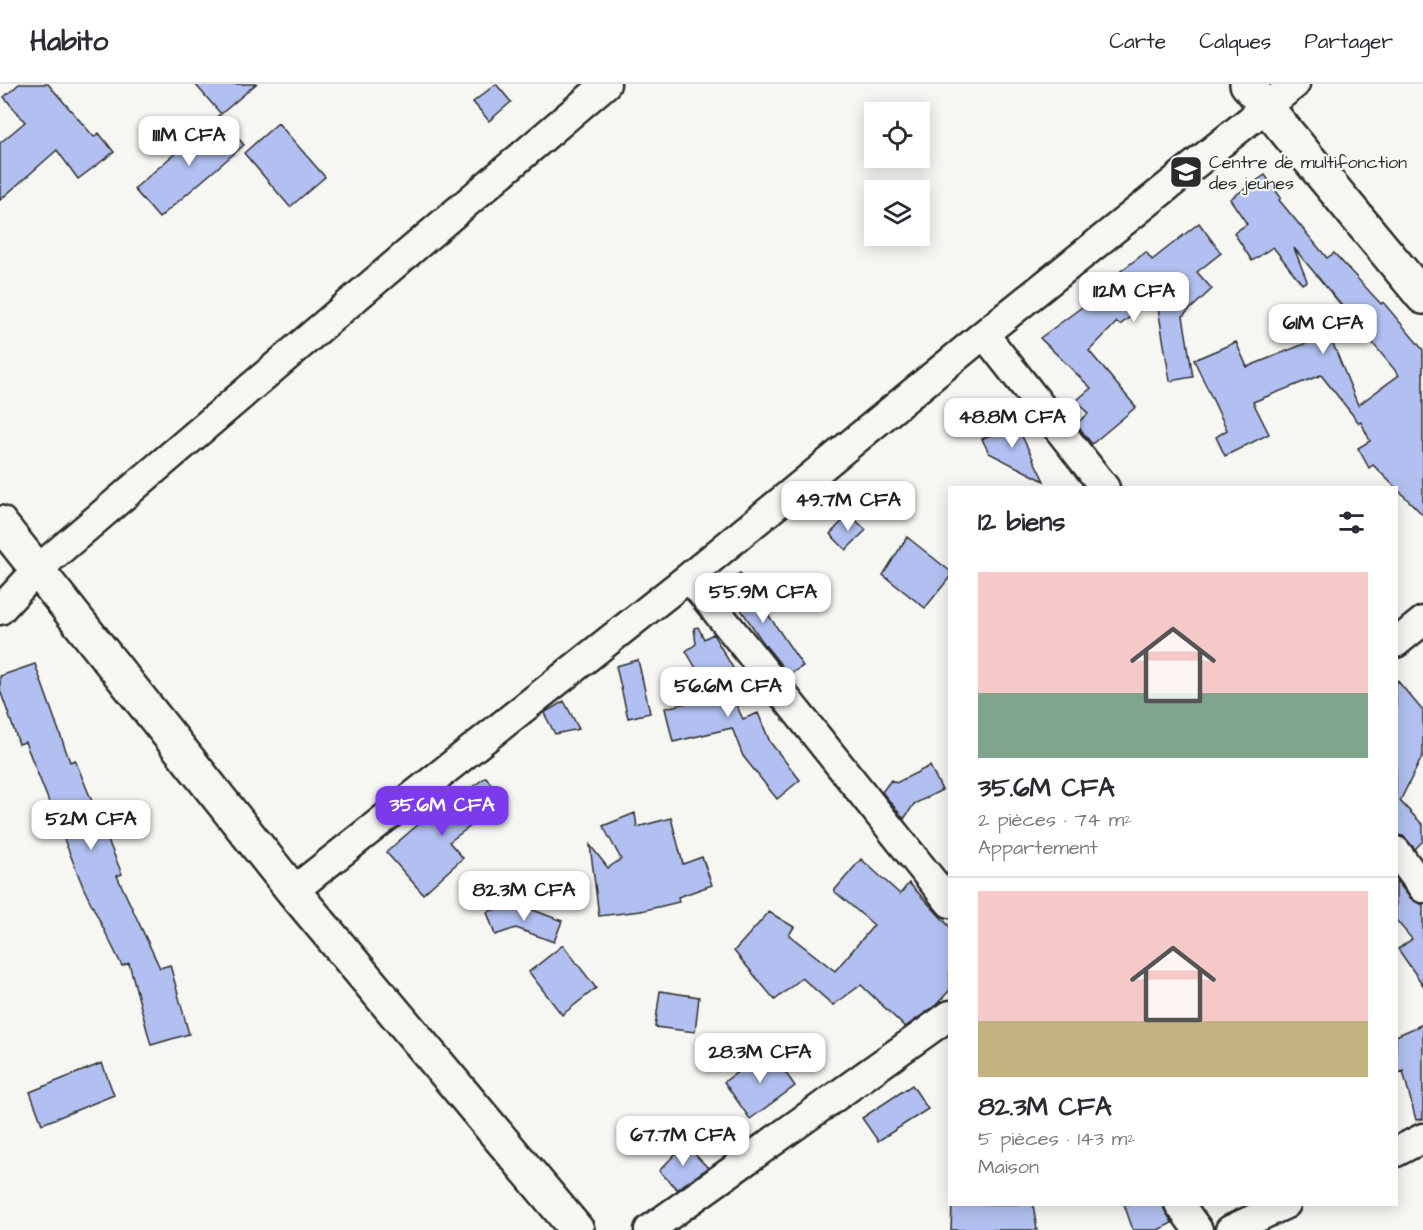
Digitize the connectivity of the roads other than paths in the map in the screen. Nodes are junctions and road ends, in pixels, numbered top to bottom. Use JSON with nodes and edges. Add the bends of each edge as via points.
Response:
{"nodes":[{"id":1,"x":606,"y":84,"type":"edge"},
{"id":2,"x":1295,"y":84,"type":"edge"},
{"id":3,"x":1256,"y":95,"type":"edge"},
{"id":4,"x":1416,"y":287,"type":"edge"},
{"id":5,"x":984,"y":334,"type":"junction"},
{"id":6,"x":1103,"y":486,"type":"edge"},
{"id":7,"x":0,"y":523,"type":"edge"},
{"id":8,"x":37,"y":570,"type":"junction"},
{"id":9,"x":689,"y":578,"type":"junction"},
{"id":10,"x":0,"y":610,"type":"edge"},
{"id":11,"x":1423,"y":621,"type":"edge"},
{"id":12,"x":1398,"y":641,"type":"edge"},
{"id":13,"x":293,"y":891,"type":"junction"},
{"id":14,"x":948,"y":901,"type":"edge"},
{"id":15,"x":948,"y":1017,"type":"edge"},
{"id":16,"x":1423,"y":1138,"type":"edge"},
{"id":17,"x":1398,"y":1151,"type":"edge"},
{"id":18,"x":1180,"y":1206,"type":"edge"},
{"id":19,"x":1282,"y":1206,"type":"edge"},
{"id":20,"x":577,"y":1230,"type":"edge"},
{"id":21,"x":649,"y":1230,"type":"edge"},
{"id":22,"x":1198,"y":1230,"type":"edge"},
{"id":23,"x":1230,"y":1230,"type":"edge"}],
"edges":[{"from":1,"to":8,"type":"street"},
{"from":2,"to":3,"type":"street"},
{"from":3,"to":4,"type":"main road"},
{"from":3,"to":5,"type":"street"},
{"from":5,"to":6,"type":"street"},
{"from":5,"to":9,"type":"street"},
{"from":7,"to":8,"type":"main road"},
{"from":8,"to":10,"type":"street"},
{"from":8,"to":13,"type":"main road"},
{"from":9,"to":13,"type":"street"},
{"from":9,"to":14,"type":"street"},
{"from":11,"to":12,"type":"street"},
{"from":13,"to":20,"type":"main road"},
{"from":15,"to":21,"type":"street"},
{"from":16,"to":17,"type":"street"},
{"from":18,"to":22,"type":"street"},
{"from":19,"to":23,"type":"street"}]}
